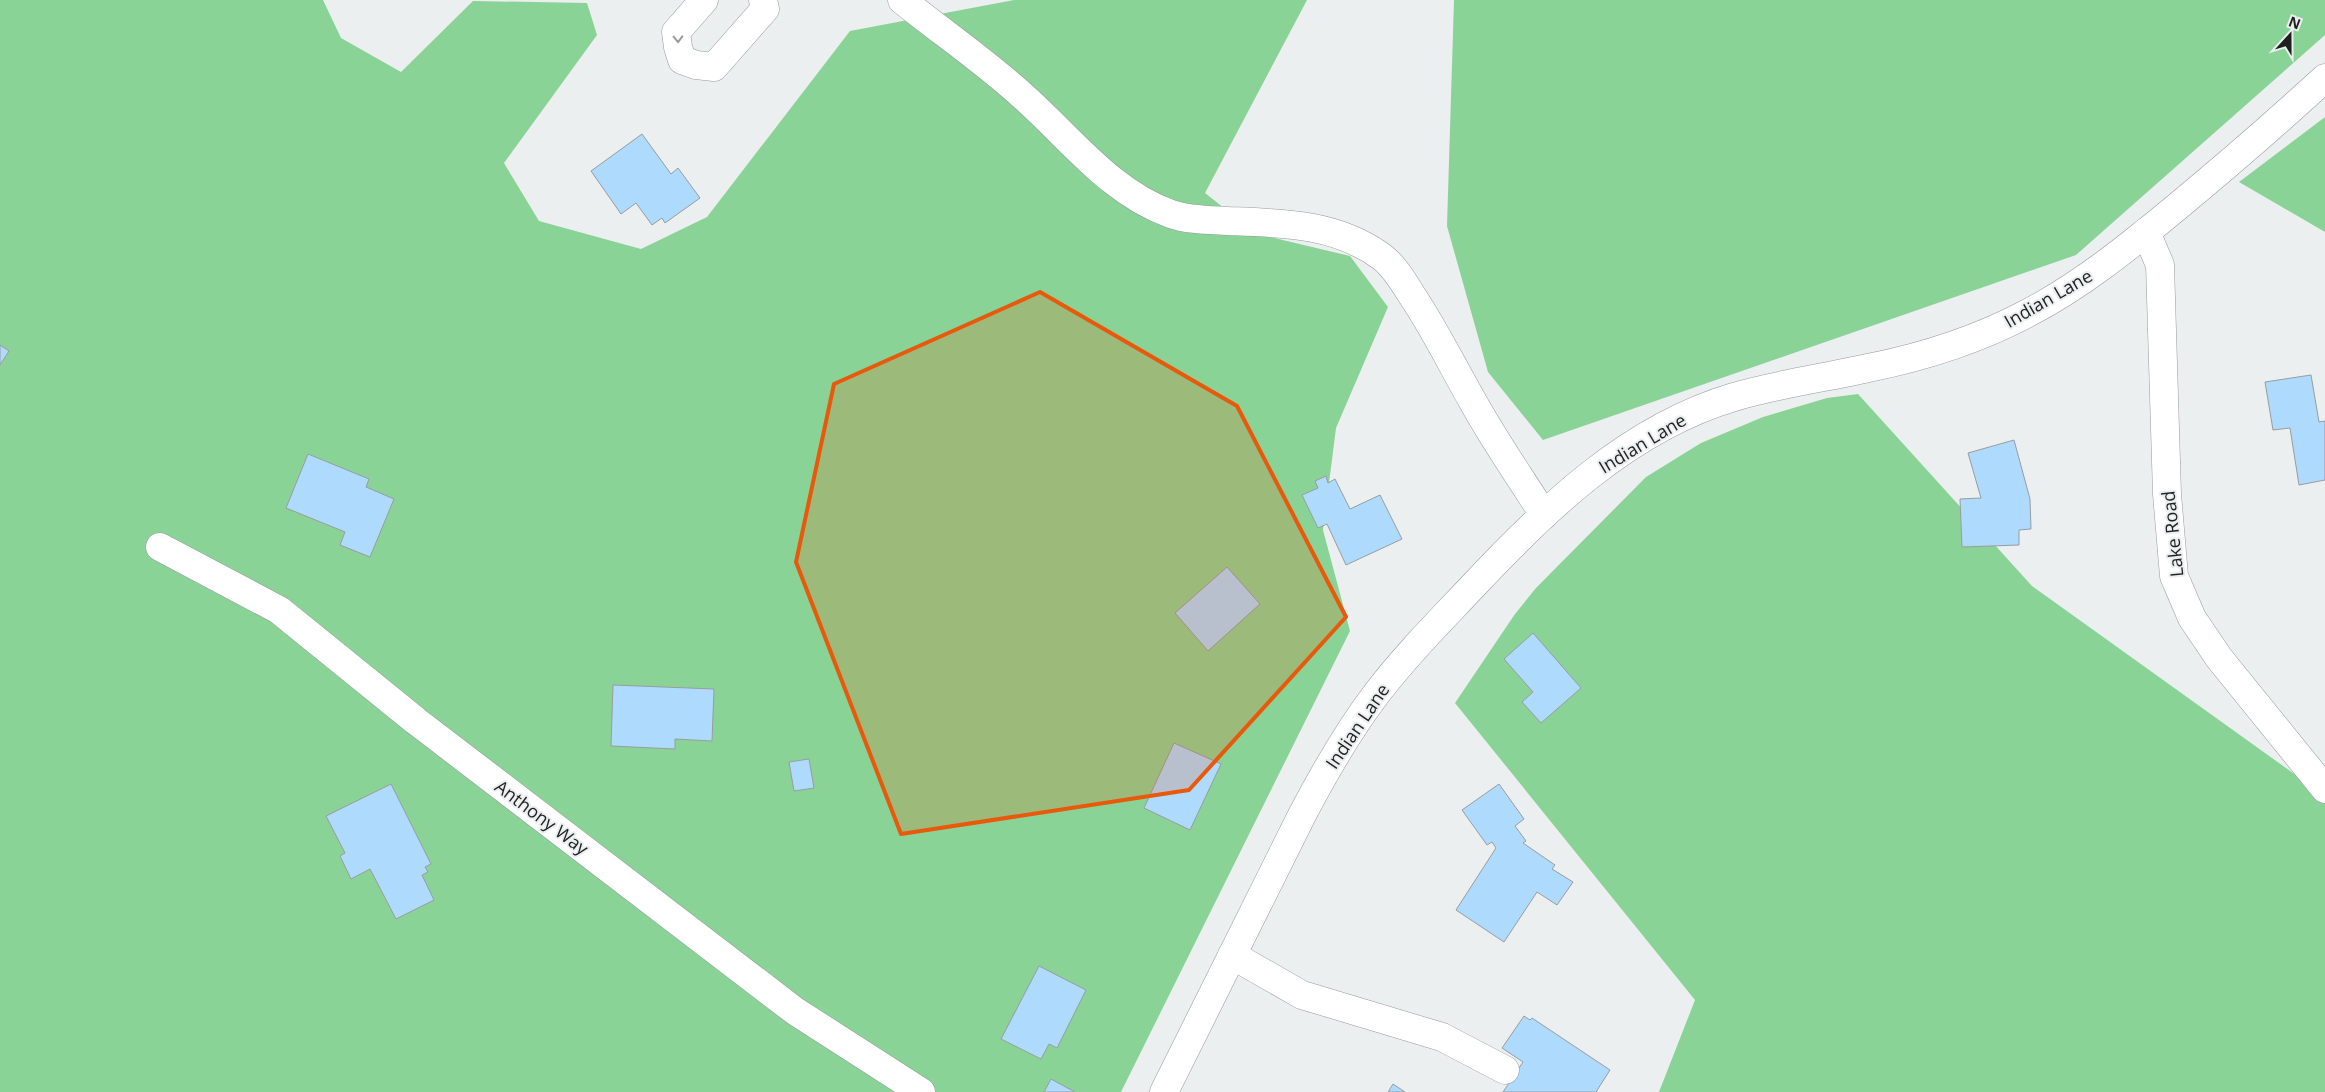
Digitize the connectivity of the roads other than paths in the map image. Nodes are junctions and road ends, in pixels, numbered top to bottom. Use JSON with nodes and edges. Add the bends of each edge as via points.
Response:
{"nodes":[{"id":1,"x":704,"y":0,"type":"edge"},
{"id":2,"x":763,"y":0,"type":"edge"},
{"id":3,"x":902,"y":0,"type":"edge"},
{"id":4,"x":2325,"y":78,"type":"edge"},
{"id":5,"x":2146,"y":232,"type":"junction"},
{"id":6,"x":1544,"y":515,"type":"junction"},
{"id":7,"x":160,"y":547,"type":"dead end"},
{"id":8,"x":2325,"y":790,"type":"edge"},
{"id":9,"x":1232,"y":955,"type":"junction"},
{"id":10,"x":1505,"y":1070,"type":"dead end"},
{"id":11,"x":921,"y":1092,"type":"edge"},
{"id":12,"x":1164,"y":1092,"type":"edge"}],
"edges":[{"from":1,"to":2,"type":"street","one_way":true,"via":[[676,32],[678,47],[682,60],[714,67],[765,9]]},
{"from":3,"to":6,"type":"street","via":[[1026,98],[1101,172],[1148,204],[1199,220],[1300,224],[1331,231],[1383,257],[1425,315],[1473,403]]},
{"from":4,"to":5,"type":"street","name":"Indian Lane"},
{"from":5,"to":6,"type":"street","name":"Indian Lane","via":[[2102,266],[2029,312],[1954,344],[1870,368],[1772,387],[1696,411],[1626,449]]},
{"from":5,"to":8,"type":"street","name":"Lake Road","via":[[2160,265],[2168,528],[2174,576],[2192,618],[2218,658]]},
{"from":6,"to":9,"type":"street","name":"Indian Lane","via":[[1429,632],[1359,718],[1321,778]]},
{"from":7,"to":11,"type":"street","name":"Anthony Way","via":[[279,610],[416,721],[795,1011]]},
{"from":9,"to":10,"type":"street","via":[[1302,996],[1442,1037]]},
{"from":9,"to":12,"type":"street","name":"Indian Lane"}]}
